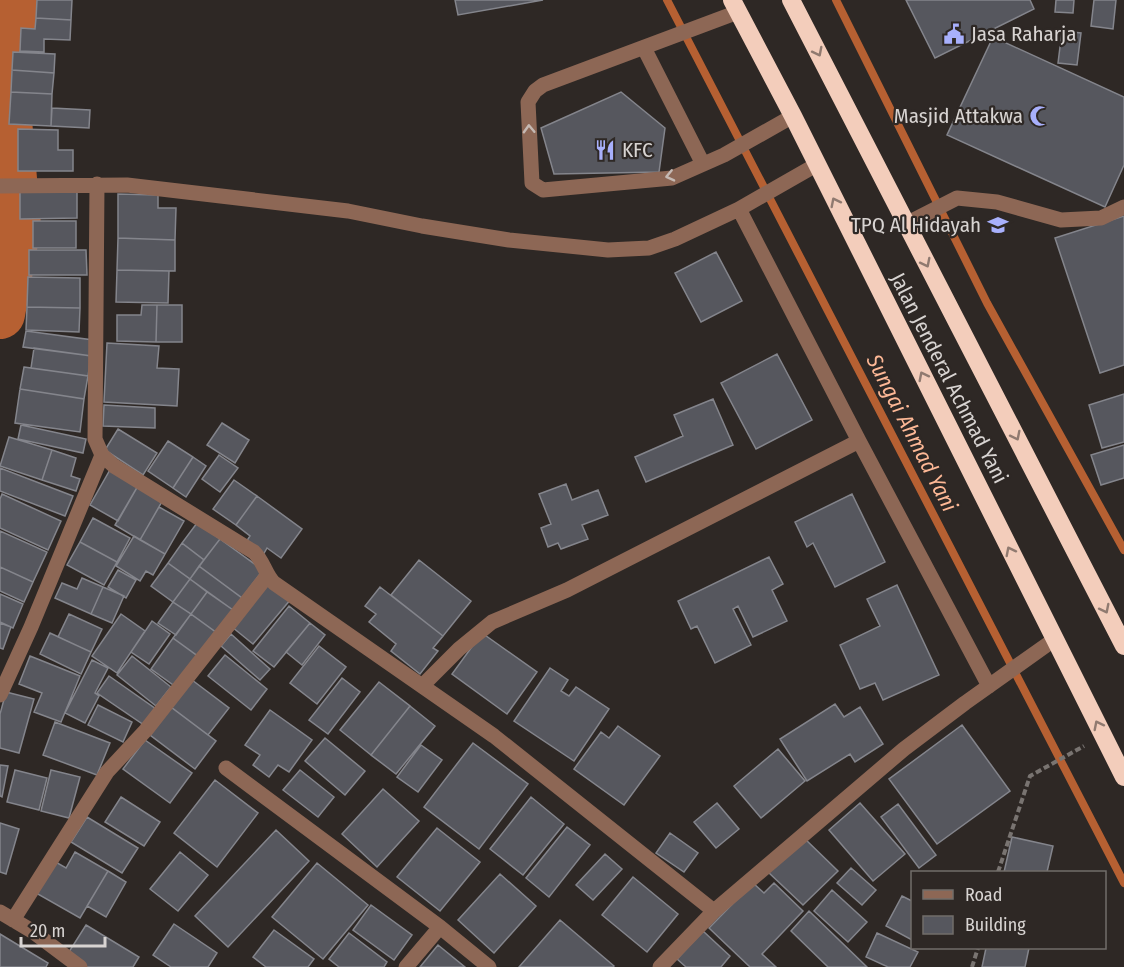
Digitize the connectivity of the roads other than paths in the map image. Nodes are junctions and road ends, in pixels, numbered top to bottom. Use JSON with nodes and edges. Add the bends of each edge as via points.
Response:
{"nodes":[{"id":1,"x":791,"y":0,"type":"edge"},
{"id":2,"x":735,"y":6,"type":"edge"},
{"id":3,"x":644,"y":48,"type":"junction"},
{"id":4,"x":793,"y":116,"type":"junction"},
{"id":5,"x":703,"y":164,"type":"junction"},
{"id":6,"x":816,"y":165,"type":"junction"},
{"id":7,"x":97,"y":184,"type":"junction"},
{"id":8,"x":0,"y":186,"type":"edge"},
{"id":9,"x":745,"y":206,"type":"junction"},
{"id":10,"x":1124,"y":207,"type":"edge"},
{"id":11,"x":906,"y":224,"type":"junction"},
{"id":12,"x":860,"y":441,"type":"junction"},
{"id":13,"x":102,"y":455,"type":"junction"},
{"id":14,"x":267,"y":576,"type":"junction"},
{"id":15,"x":1055,"y":639,"type":"junction"},
{"id":16,"x":1124,"y":646,"type":"edge"},
{"id":17,"x":422,"y":686,"type":"junction"},
{"id":18,"x":989,"y":686,"type":"junction"},
{"id":19,"x":0,"y":695,"type":"edge"},
{"id":20,"x":226,"y":768,"type":"dead end"},
{"id":21,"x":1124,"y":777,"type":"edge"},
{"id":22,"x":714,"y":911,"type":"junction"},
{"id":23,"x":7,"y":916,"type":"edge"},
{"id":24,"x":440,"y":927,"type":"junction"},
{"id":25,"x":80,"y":967,"type":"edge"},
{"id":26,"x":406,"y":967,"type":"edge"},
{"id":27,"x":489,"y":967,"type":"edge"},
{"id":28,"x":660,"y":967,"type":"edge"}],
"edges":[{"from":1,"to":11,"type":"highway","name":"Jalan Jenderal Achmad Yani","one_way":true},
{"from":2,"to":3,"type":"street"},
{"from":2,"to":4,"type":"highway","name":"Jalan Jenderal Achmad Yani"},
{"from":3,"to":5,"type":"street"},
{"from":5,"to":3,"type":"street","one_way":true,"via":[[672,178],[543,190],[532,183],[528,102],[532,94],[543,85]]},
{"from":4,"to":5,"type":"street"},
{"from":4,"to":6,"type":"highway","name":"Jalan Jenderal Achmad Yani"},
{"from":6,"to":9,"type":"street"},
{"from":15,"to":6,"type":"highway","name":"Jalan Jenderal Achmad Yani","one_way":true},
{"from":7,"to":8,"type":"street"},
{"from":7,"to":9,"type":"street","via":[[348,211],[509,240],[608,250],[649,248]]},
{"from":7,"to":13,"type":"street","via":[[95,440]]},
{"from":9,"to":12,"type":"street"},
{"from":10,"to":11,"type":"street","via":[[1101,218],[1061,220],[997,202],[957,198]]},
{"from":11,"to":16,"type":"highway","name":"Jalan Jenderal Achmad Yani","one_way":true},
{"from":12,"to":17,"type":"street","via":[[567,590],[492,622]]},
{"from":12,"to":18,"type":"street"},
{"from":13,"to":14,"type":"street","via":[[255,552]]},
{"from":13,"to":19,"type":"street"},
{"from":14,"to":17,"type":"street"},
{"from":14,"to":23,"type":"street","via":[[146,730],[107,772]]},
{"from":15,"to":18,"type":"street"},
{"from":21,"to":15,"type":"highway","name":"Jalan Jenderal Achmad Yani","one_way":true},
{"from":17,"to":22,"type":"street","via":[[494,736]]},
{"from":18,"to":22,"type":"street","via":[[904,748]]},
{"from":20,"to":24,"type":"street"},
{"from":22,"to":28,"type":"street"},
{"from":23,"to":25,"type":"street"},
{"from":24,"to":26,"type":"street"},
{"from":24,"to":27,"type":"street"}]}
